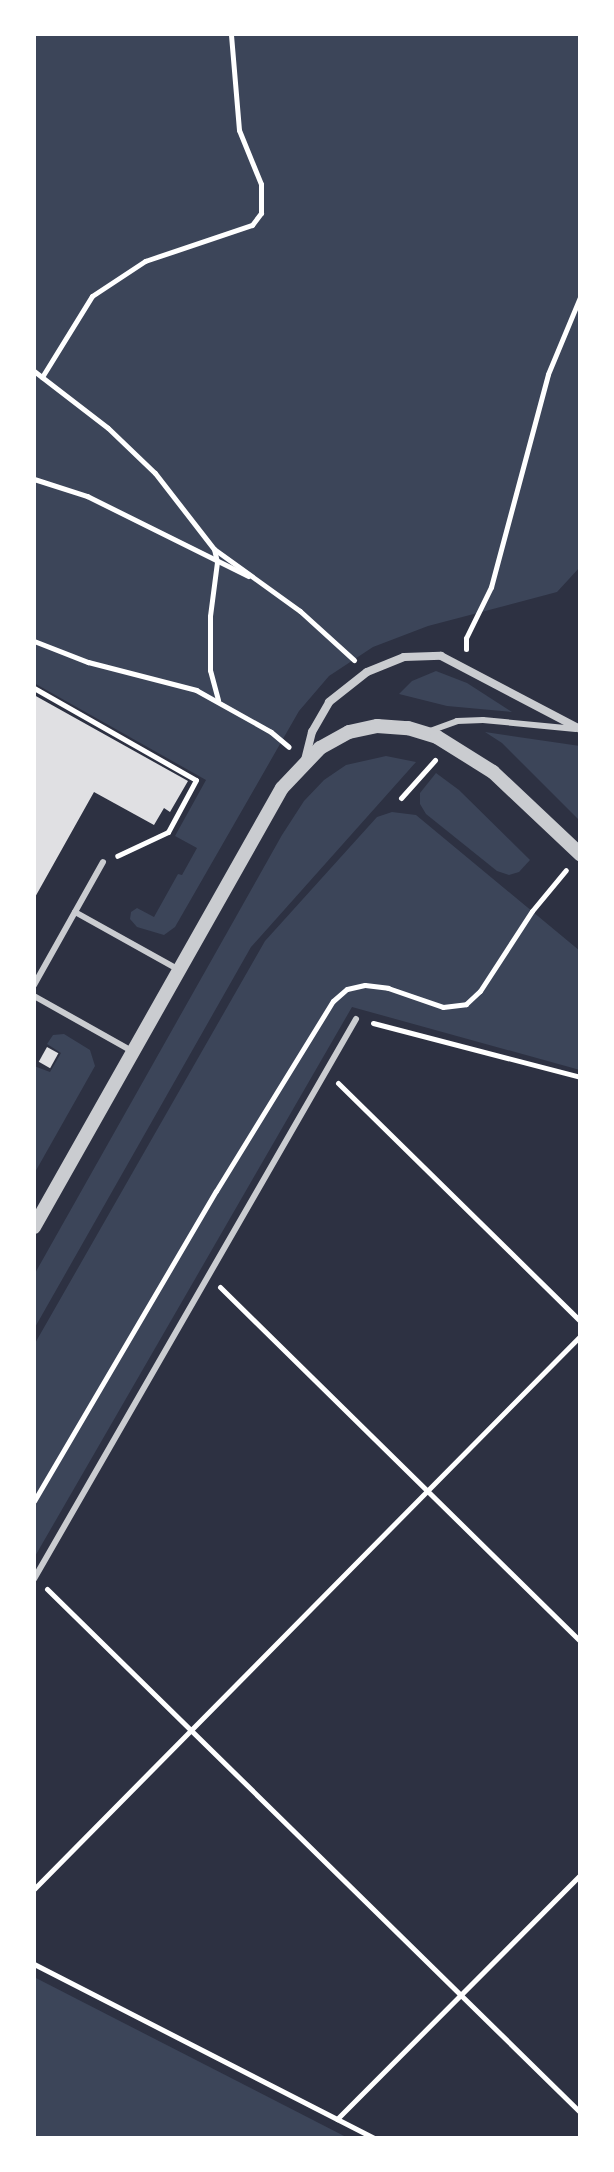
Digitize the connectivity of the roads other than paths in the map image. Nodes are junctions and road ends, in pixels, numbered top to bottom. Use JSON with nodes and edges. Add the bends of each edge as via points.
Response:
{"nodes":[{"id":1,"x":580,"y":729,"type":"edge"},
{"id":2,"x":424,"y":733,"type":"junction"},
{"id":3,"x":305,"y":761,"type":"junction"},
{"id":4,"x":580,"y":854,"type":"edge"},
{"id":5,"x":103,"y":862,"type":"road end"},
{"id":6,"x":75,"y":912,"type":"junction"},
{"id":7,"x":179,"y":970,"type":"junction"},
{"id":8,"x":34,"y":985,"type":"edge"},
{"id":9,"x":34,"y":996,"type":"edge"},
{"id":10,"x":356,"y":1019,"type":"road end"},
{"id":11,"x":133,"y":1052,"type":"junction"},
{"id":12,"x":34,"y":1227,"type":"edge"},
{"id":13,"x":35,"y":1578,"type":"edge"}],
"edges":[{"from":1,"to":2,"type":"lane","via":[[483,720],[457,721]]},
{"from":1,"to":3,"type":"street","via":[[441,656],[404,657],[367,672],[329,702],[312,732]]},
{"from":2,"to":3,"type":"street","via":[[367,727],[335,737]]},
{"from":2,"to":4,"type":"street","via":[[493,772]]},
{"from":3,"to":7,"type":"street","via":[[282,788]]},
{"from":5,"to":6,"type":"lane"},
{"from":6,"to":7,"type":"lane"},
{"from":6,"to":8,"type":"lane"},
{"from":7,"to":11,"type":"street"},
{"from":9,"to":11,"type":"lane"},
{"from":10,"to":13,"type":"lane"},
{"from":11,"to":12,"type":"street"}]}
